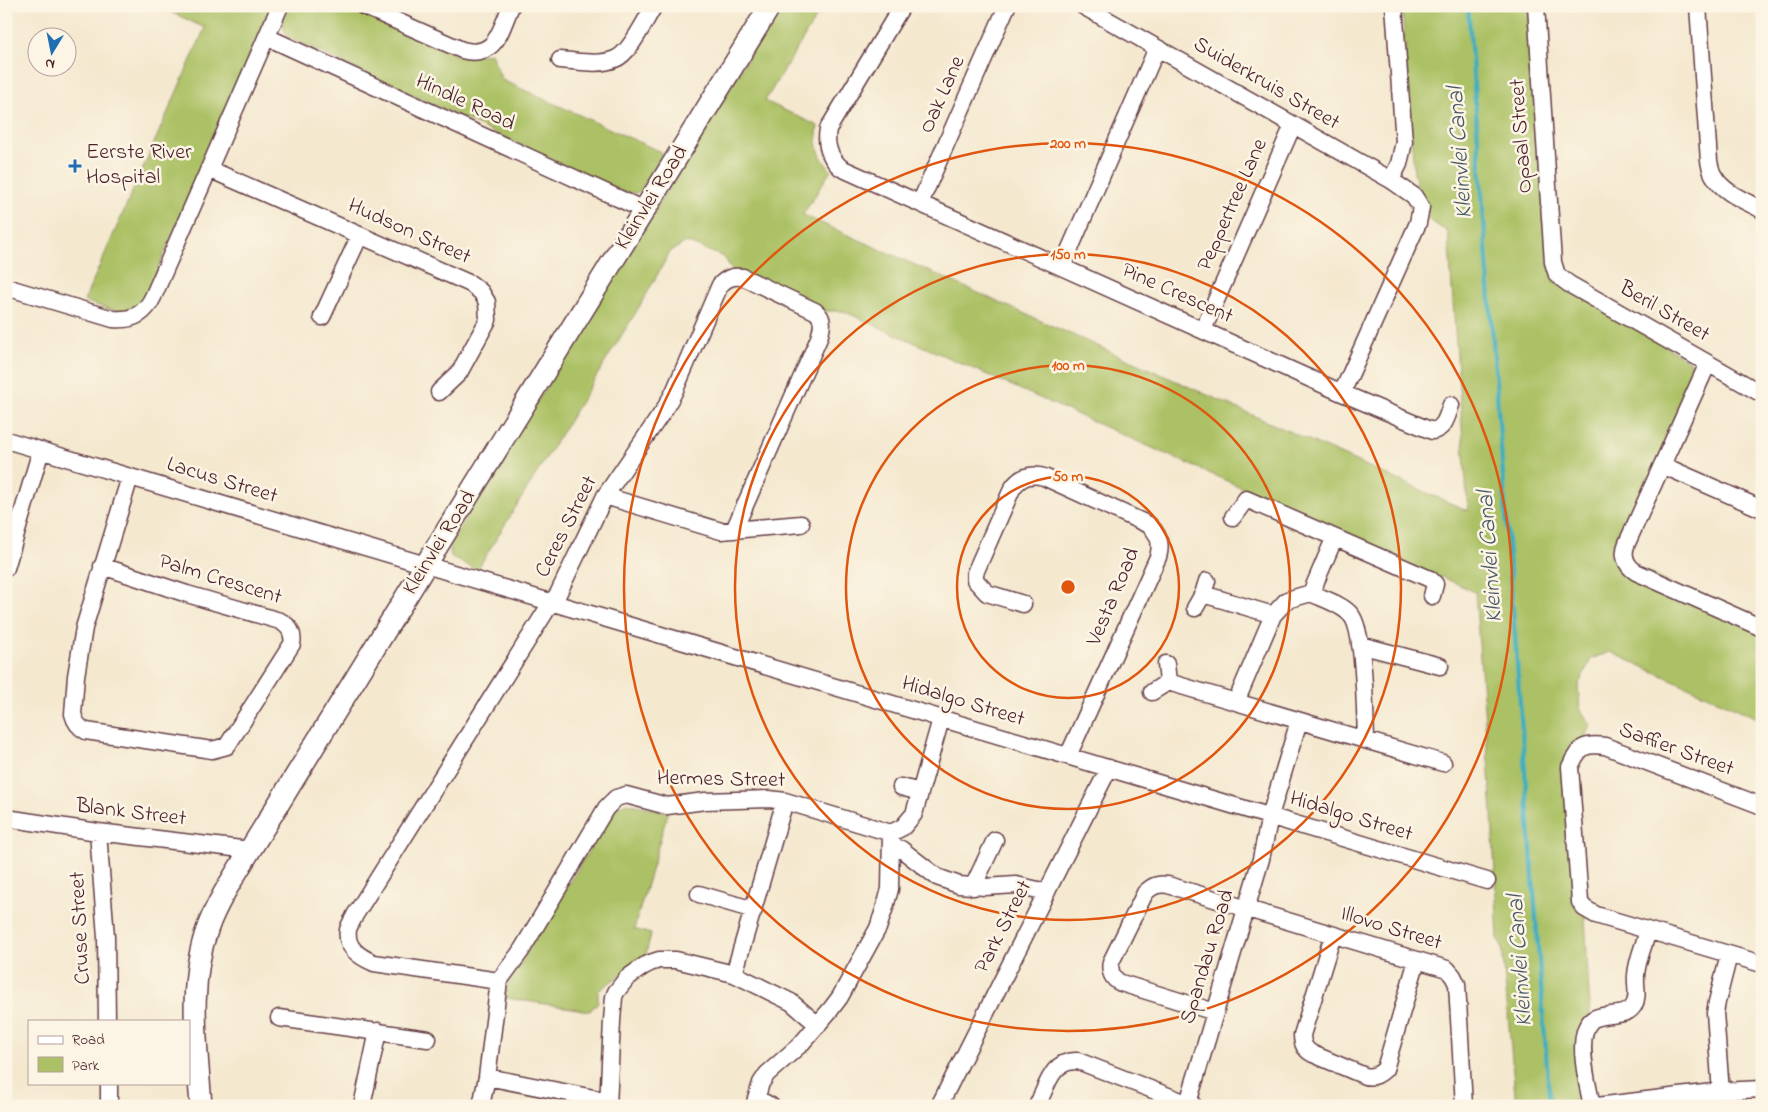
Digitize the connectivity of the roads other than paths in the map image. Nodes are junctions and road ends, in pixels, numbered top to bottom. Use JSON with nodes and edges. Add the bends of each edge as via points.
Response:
{"nodes":[{"id":1,"x":280,"y":6,"type":"edge"},
{"id":2,"x":363,"y":6,"type":"edge"},
{"id":3,"x":511,"y":6,"type":"edge"},
{"id":4,"x":654,"y":6,"type":"edge"},
{"id":5,"x":770,"y":6,"type":"edge"},
{"id":6,"x":902,"y":6,"type":"edge"},
{"id":7,"x":1007,"y":6,"type":"edge"},
{"id":8,"x":1083,"y":6,"type":"edge"},
{"id":9,"x":1394,"y":6,"type":"edge"},
{"id":10,"x":1536,"y":6,"type":"edge"},
{"id":11,"x":1698,"y":6,"type":"edge"},
{"id":12,"x":267,"y":37,"type":"junction"},
{"id":13,"x":1157,"y":48,"type":"junction"},
{"id":14,"x":560,"y":60,"type":"dead end"},
{"id":15,"x":1292,"y":125,"type":"junction"},
{"id":16,"x":209,"y":169,"type":"junction"},
{"id":17,"x":1391,"y":180,"type":"junction"},
{"id":18,"x":920,"y":203,"type":"junction"},
{"id":19,"x":644,"y":210,"type":"junction"},
{"id":20,"x":1762,"y":210,"type":"edge"},
{"id":21,"x":360,"y":235,"type":"junction"},
{"id":22,"x":1553,"y":262,"type":"joint"},
{"id":23,"x":1062,"y":267,"type":"junction"},
{"id":24,"x":6,"y":287,"type":"edge"},
{"id":25,"x":322,"y":317,"type":"dead end"},
{"id":26,"x":1203,"y":330,"type":"junction"},
{"id":27,"x":1708,"y":363,"type":"junction"},
{"id":28,"x":439,"y":392,"type":"dead end"},
{"id":29,"x":1342,"y":393,"type":"junction"},
{"id":30,"x":1762,"y":394,"type":"edge"},
{"id":31,"x":1451,"y":405,"type":"dead end"},
{"id":32,"x":6,"y":440,"type":"edge"},
{"id":33,"x":41,"y":450,"type":"junction"},
{"id":34,"x":1662,"y":465,"type":"junction"},
{"id":35,"x":130,"y":477,"type":"junction"},
{"id":36,"x":605,"y":496,"type":"junction"},
{"id":37,"x":1762,"y":509,"type":"edge"},
{"id":38,"x":1233,"y":517,"type":"dead end"},
{"id":39,"x":801,"y":524,"type":"dead end"},
{"id":40,"x":734,"y":530,"type":"junction"},
{"id":41,"x":1334,"y":539,"type":"junction"},
{"id":42,"x":426,"y":565,"type":"junction"},
{"id":43,"x":102,"y":566,"type":"junction"},
{"id":44,"x":6,"y":568,"type":"edge"},
{"id":45,"x":1311,"y":593,"type":"junction"},
{"id":46,"x":1202,"y":594,"type":"dead end"},
{"id":47,"x":1432,"y":596,"type":"dead end"},
{"id":48,"x":551,"y":602,"type":"junction"},
{"id":49,"x":1023,"y":604,"type":"dead end"},
{"id":50,"x":1273,"y":615,"type":"junction"},
{"id":51,"x":1762,"y":628,"type":"edge"},
{"id":52,"x":1360,"y":646,"type":"junction"},
{"id":53,"x":1166,"y":664,"type":"dead end"},
{"id":54,"x":1440,"y":666,"type":"dead end"},
{"id":55,"x":1168,"y":682,"type":"junction"},
{"id":56,"x":1152,"y":692,"type":"dead end"},
{"id":57,"x":1236,"y":702,"type":"junction"},
{"id":58,"x":941,"y":719,"type":"junction"},
{"id":59,"x":1299,"y":721,"type":"junction"},
{"id":60,"x":1366,"y":740,"type":"junction"},
{"id":61,"x":1068,"y":756,"type":"junction"},
{"id":62,"x":1443,"y":763,"type":"dead end"},
{"id":63,"x":1109,"y":768,"type":"junction"},
{"id":64,"x":901,"y":787,"type":"dead end"},
{"id":65,"x":920,"y":792,"type":"junction"},
{"id":66,"x":785,"y":801,"type":"junction"},
{"id":67,"x":1762,"y":806,"type":"edge"},
{"id":68,"x":1270,"y":816,"type":"junction"},
{"id":69,"x":6,"y":818,"type":"edge"},
{"id":70,"x":98,"y":832,"type":"junction"},
{"id":71,"x":891,"y":840,"type":"junction"},
{"id":72,"x":995,"y":840,"type":"dead end"},
{"id":73,"x":250,"y":850,"type":"junction"},
{"id":74,"x":1488,"y":881,"type":"dead end"},
{"id":75,"x":973,"y":887,"type":"junction"},
{"id":76,"x":1048,"y":892,"type":"junction"},
{"id":77,"x":699,"y":894,"type":"dead end"},
{"id":78,"x":1246,"y":909,"type":"junction"},
{"id":79,"x":754,"y":910,"type":"junction"},
{"id":80,"x":1648,"y":930,"type":"junction"},
{"id":81,"x":1333,"y":935,"type":"junction"},
{"id":82,"x":1729,"y":955,"type":"junction"},
{"id":83,"x":1417,"y":960,"type":"junction"},
{"id":84,"x":1762,"y":964,"type":"edge"},
{"id":85,"x":734,"y":974,"type":"junction"},
{"id":86,"x":499,"y":981,"type":"junction"},
{"id":87,"x":1215,"y":1012,"type":"junction"},
{"id":88,"x":279,"y":1018,"type":"dead end"},
{"id":89,"x":107,"y":1020,"type":"edge"},
{"id":90,"x":818,"y":1024,"type":"junction"},
{"id":91,"x":378,"y":1032,"type":"junction"},
{"id":92,"x":428,"y":1038,"type":"dead end"},
{"id":93,"x":486,"y":1077,"type":"junction"},
{"id":94,"x":109,"y":1084,"type":"edge"},
{"id":95,"x":1762,"y":1089,"type":"edge"},
{"id":96,"x":1722,"y":1098,"type":"edge"},
{"id":97,"x":755,"y":1102,"type":"edge"},
{"id":98,"x":609,"y":1104,"type":"edge"},
{"id":99,"x":1191,"y":1105,"type":"edge"},
{"id":100,"x":109,"y":1106,"type":"edge"},
{"id":101,"x":201,"y":1106,"type":"edge"},
{"id":102,"x":362,"y":1106,"type":"edge"},
{"id":103,"x":481,"y":1106,"type":"edge"},
{"id":104,"x":771,"y":1106,"type":"edge"},
{"id":105,"x":939,"y":1106,"type":"edge"},
{"id":106,"x":1037,"y":1106,"type":"edge"},
{"id":107,"x":1464,"y":1106,"type":"edge"},
{"id":108,"x":1592,"y":1106,"type":"edge"},
{"id":109,"x":1597,"y":1106,"type":"edge"}],
"edges":[{"from":1,"to":12,"type":"street"},
{"from":2,"to":3,"type":"street","via":[[471,53],[495,43]]},
{"from":4,"to":14,"type":"street","via":[[624,54],[616,59],[601,62]]},
{"from":5,"to":19,"type":"street","name":"Kleinvlei Road"},
{"from":6,"to":18,"type":"street","name":"Pine Crescent","via":[[831,122],[826,136],[832,158],[841,168]]},
{"from":7,"to":18,"type":"street","name":"Oak Lane"},
{"from":8,"to":13,"type":"street","name":"Suiderkruis Street"},
{"from":9,"to":17,"type":"street","via":[[1404,142]]},
{"from":10,"to":22,"type":"street","name":"Opaal Street"},
{"from":11,"to":20,"type":"street","via":[[1709,161],[1713,175],[1735,196]]},
{"from":12,"to":16,"type":"street"},
{"from":12,"to":19,"type":"street","name":"Hindle Road"},
{"from":13,"to":15,"type":"street","name":"Suiderkruis Street"},
{"from":13,"to":23,"type":"street"},
{"from":15,"to":17,"type":"street","name":"Suiderkruis Street"},
{"from":15,"to":26,"type":"street","name":"Peppertree Lane"},
{"from":16,"to":21,"type":"street","name":"Hudson Street"},
{"from":16,"to":24,"type":"street","via":[[153,297],[140,314],[128,319],[113,319]]},
{"from":17,"to":29,"type":"street","name":"Suiderkruis Street","via":[[1414,196],[1422,206],[1418,223]]},
{"from":18,"to":23,"type":"street","name":"Pine Crescent"},
{"from":19,"to":42,"type":"street","name":"Kleinvlei Road"},
{"from":21,"to":25,"type":"street"},
{"from":21,"to":28,"type":"street","name":"Hudson Street","via":[[471,284],[484,296],[488,320],[459,374]]},
{"from":22,"to":27,"type":"street","name":"Beril Street","via":[[1554,269],[1563,280]]},
{"from":23,"to":26,"type":"street","name":"Pine Crescent"},
{"from":26,"to":29,"type":"street","name":"Pine Crescent"},
{"from":27,"to":30,"type":"street","name":"Beril Street"},
{"from":27,"to":34,"type":"street"},
{"from":29,"to":31,"type":"street","name":"Pine Crescent","via":[[1432,430],[1442,426]]},
{"from":32,"to":33,"type":"street","name":"Lacus Street"},
{"from":33,"to":35,"type":"street","name":"Lacus Street"},
{"from":33,"to":44,"type":"street"},
{"from":34,"to":37,"type":"street"},
{"from":34,"to":51,"type":"street","via":[[1625,548],[1628,565],[1636,572]]},
{"from":35,"to":42,"type":"street","name":"Lacus Street"},
{"from":35,"to":43,"type":"street","name":"Palm Crescent"},
{"from":36,"to":40,"type":"street","via":[[713,529]]},
{"from":36,"to":40,"type":"street","name":"Ceres Street","via":[[674,392],[720,285],[729,277],[744,278],[815,311],[822,326]]},
{"from":36,"to":48,"type":"street","name":"Ceres Street","via":[[558,594]]},
{"from":38,"to":41,"type":"street","via":[[1246,499]]},
{"from":39,"to":40,"type":"street"},
{"from":41,"to":45,"type":"street"},
{"from":41,"to":47,"type":"street","via":[[1430,579],[1435,584]]},
{"from":42,"to":48,"type":"street","name":"Hidalgo Street"},
{"from":42,"to":73,"type":"street","name":"Kleinvlei Road"},
{"from":43,"to":43,"type":"street","name":"Palm Crescent","via":[[280,621],[289,627],[292,644],[227,746],[212,750],[86,731],[77,725],[73,714],[81,643]]},
{"from":45,"to":50,"type":"street","via":[[1287,600]]},
{"from":45,"to":52,"type":"street","via":[[1351,614]]},
{"from":46,"to":50,"type":"street"},
{"from":48,"to":58,"type":"street","name":"Hidalgo Street"},
{"from":48,"to":86,"type":"street","name":"Ceres Street","via":[[348,931],[353,951],[374,963]]},
{"from":49,"to":61,"type":"street","name":"Vesta Road","via":[[987,593],[975,580],[975,572],[1012,489],[1026,476],[1044,477],[1149,525],[1157,534],[1158,557]]},
{"from":50,"to":57,"type":"street"},
{"from":52,"to":54,"type":"street"},
{"from":52,"to":60,"type":"street"},
{"from":53,"to":55,"type":"street"},
{"from":55,"to":56,"type":"street"},
{"from":55,"to":57,"type":"street"},
{"from":57,"to":59,"type":"street"},
{"from":58,"to":61,"type":"street","name":"Hidalgo Street"},
{"from":58,"to":65,"type":"street"},
{"from":59,"to":60,"type":"street"},
{"from":59,"to":68,"type":"street","name":"Spandau Road"},
{"from":60,"to":62,"type":"street"},
{"from":61,"to":63,"type":"street","name":"Hidalgo Street"},
{"from":63,"to":68,"type":"street","name":"Hidalgo Street"},
{"from":63,"to":76,"type":"street","name":"Park Street"},
{"from":64,"to":65,"type":"street"},
{"from":65,"to":71,"type":"street","via":[[914,814]]},
{"from":66,"to":71,"type":"street","name":"Hermes Street"},
{"from":66,"to":79,"type":"street"},
{"from":66,"to":86,"type":"street","name":"Hermes Street","via":[[705,801],[667,806],[626,795],[616,798],[606,808],[521,951]]},
{"from":67,"to":80,"type":"street","name":"Saffier Street","via":[[1605,746],[1593,744],[1581,748],[1570,767],[1580,902],[1596,915]]},
{"from":68,"to":74,"type":"street","name":"Hidalgo Street"},
{"from":68,"to":78,"type":"street","name":"Spandau Road"},
{"from":69,"to":70,"type":"street","name":"Blank Street"},
{"from":70,"to":73,"type":"street","name":"Blank Street"},
{"from":70,"to":89,"type":"street","name":"Cruse Street","via":[[106,937]]},
{"from":71,"to":75,"type":"street","name":"Hermes Street","via":[[937,877]]},
{"from":71,"to":90,"type":"street","via":[[890,888],[878,928],[840,997]]},
{"from":72,"to":75,"type":"street"},
{"from":73,"to":101,"type":"street","name":"Kleinvlei Road","via":[[216,908],[198,964],[195,1003]]},
{"from":75,"to":76,"type":"street","name":"Hermes Street","via":[[1016,885]]},
{"from":76,"to":105,"type":"street","name":"Park Street"},
{"from":77,"to":79,"type":"street"},
{"from":78,"to":81,"type":"street","name":"Illovo Street"},
{"from":78,"to":87,"type":"street","name":"Spandau Road"},
{"from":78,"to":87,"type":"street","name":"Illovo Street","via":[[1168,885],[1153,886],[1145,892],[1111,962],[1112,976],[1121,984]]},
{"from":79,"to":85,"type":"street"},
{"from":80,"to":82,"type":"street"},
{"from":80,"to":108,"type":"street","via":[[1636,975],[1637,998],[1634,1005],[1624,1014],[1598,1017],[1585,1028],[1585,1074]]},
{"from":81,"to":83,"type":"street","name":"Illovo Street"},
{"from":81,"to":83,"type":"street","via":[[1302,1035],[1303,1044],[1308,1052],[1365,1076],[1378,1075],[1385,1069]]},
{"from":82,"to":84,"type":"street"},
{"from":82,"to":96,"type":"street","via":[[1716,1013]]},
{"from":83,"to":107,"type":"street","name":"Illovo Street","via":[[1447,970],[1456,980]]},
{"from":85,"to":90,"type":"street","via":[[790,1002]]},
{"from":85,"to":98,"type":"street","via":[[668,959],[644,966],[627,978],[614,997]]},
{"from":86,"to":93,"type":"street"},
{"from":87,"to":99,"type":"street","name":"Spandau Road"},
{"from":88,"to":91,"type":"street"},
{"from":90,"to":97,"type":"street","via":[[767,1074]]},
{"from":91,"to":92,"type":"street"},
{"from":91,"to":102,"type":"street"},
{"from":93,"to":98,"type":"street"},
{"from":93,"to":103,"type":"street"},
{"from":94,"to":100,"type":"street"},
{"from":95,"to":96,"type":"street"},
{"from":96,"to":109,"type":"street"},
{"from":97,"to":104,"type":"street"},
{"from":99,"to":106,"type":"street","via":[[1070,1060],[1057,1066]]}]}
